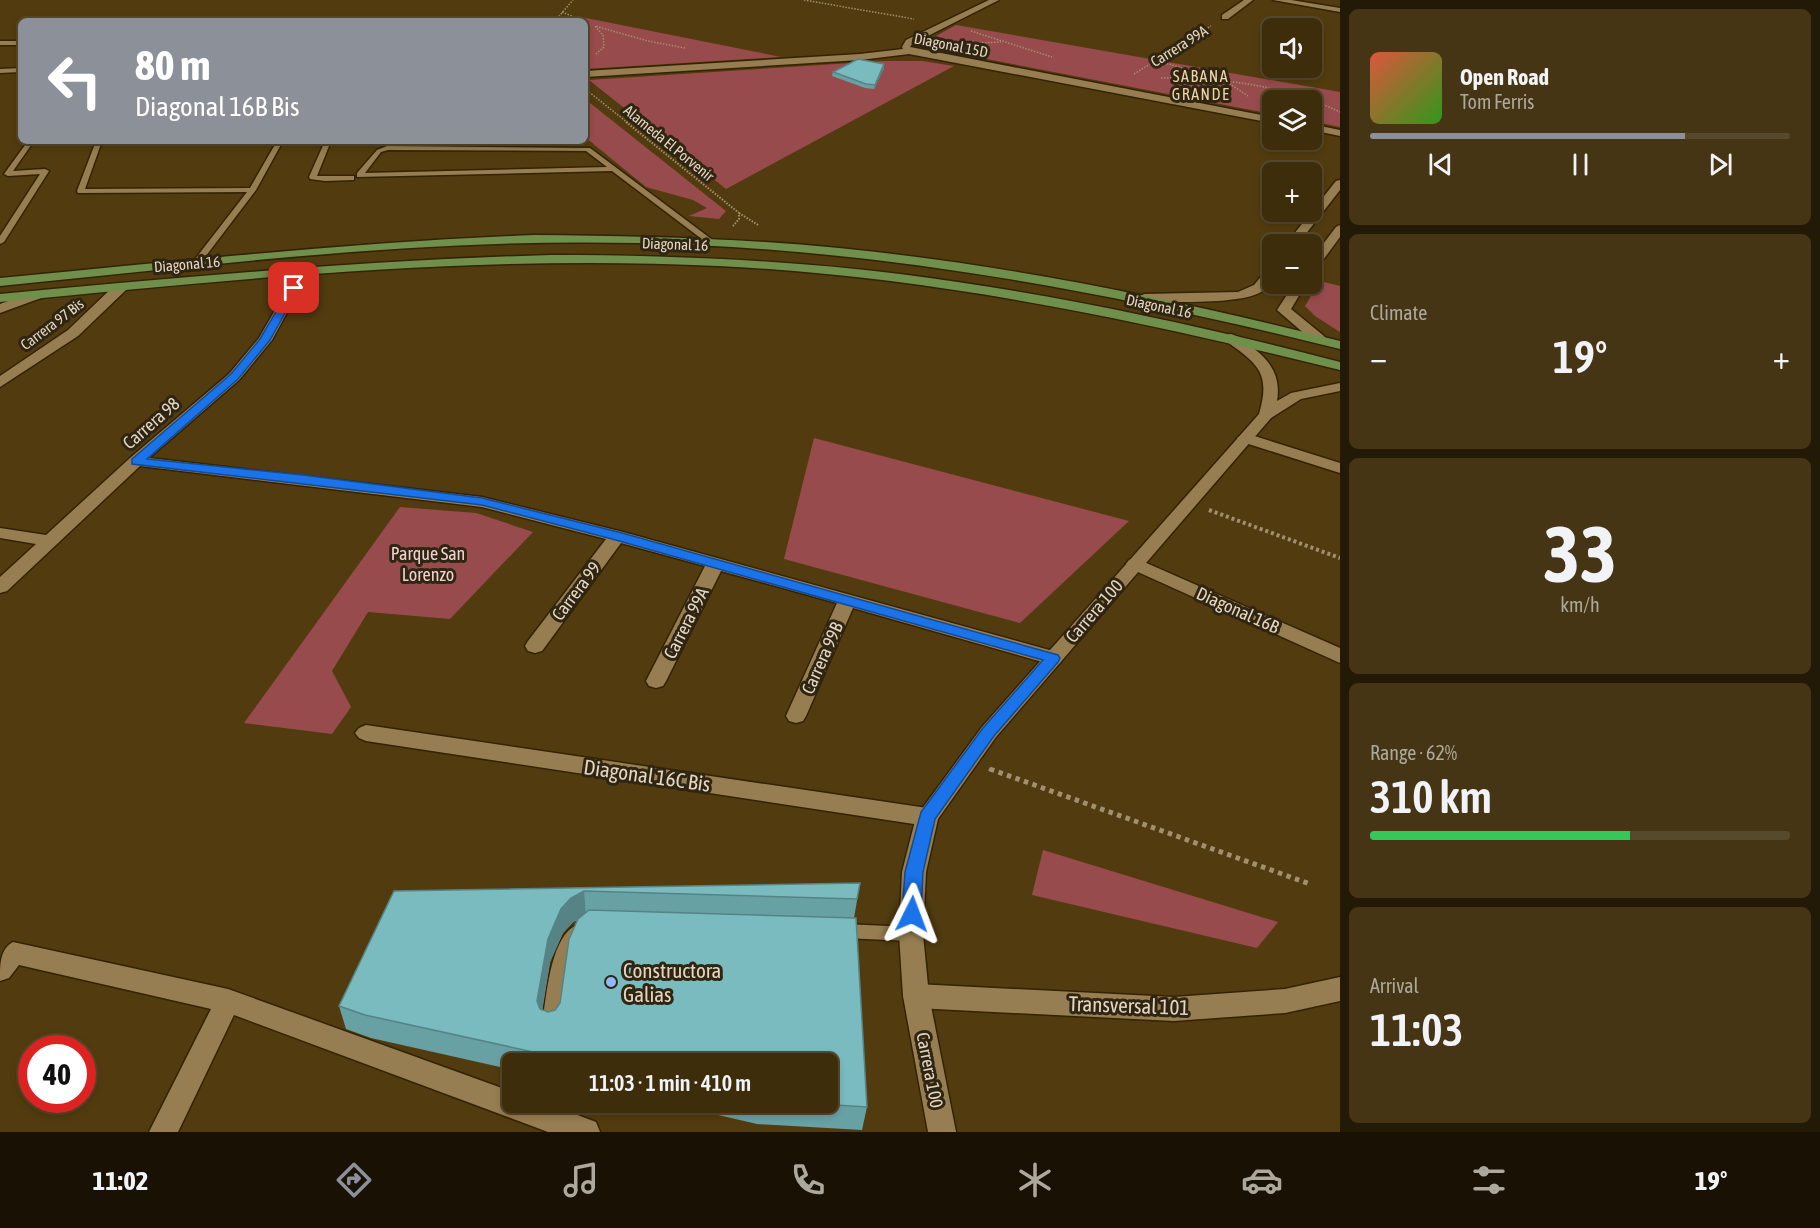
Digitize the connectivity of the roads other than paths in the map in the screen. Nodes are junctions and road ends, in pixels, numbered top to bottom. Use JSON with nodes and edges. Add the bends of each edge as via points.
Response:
{"nodes":[{"id":1,"x":995,"y":0,"type":"edge"},
{"id":2,"x":1249,"y":0,"type":"edge"},
{"id":3,"x":1277,"y":0,"type":"edge"},
{"id":4,"x":1340,"y":10,"type":"edge"},
{"id":5,"x":1225,"y":16,"type":"road end"},
{"id":6,"x":18,"y":43,"type":"edge"},
{"id":7,"x":0,"y":44,"type":"edge"},
{"id":8,"x":909,"y":51,"type":"junction"},
{"id":9,"x":18,"y":70,"type":"edge"},
{"id":10,"x":0,"y":71,"type":"edge"},
{"id":11,"x":588,"y":74,"type":"edge"},
{"id":12,"x":1262,"y":118,"type":"edge"},
{"id":13,"x":1322,"y":129,"type":"edge"},
{"id":14,"x":1340,"y":133,"type":"edge"},
{"id":15,"x":29,"y":144,"type":"edge"},
{"id":16,"x":98,"y":144,"type":"edge"},
{"id":17,"x":279,"y":144,"type":"edge"},
{"id":18,"x":327,"y":144,"type":"edge"},
{"id":19,"x":613,"y":169,"type":"junction"},
{"id":20,"x":351,"y":178,"type":"dead end"},
{"id":21,"x":1340,"y":183,"type":"edge"},
{"id":22,"x":252,"y":190,"type":"junction"},
{"id":23,"x":1326,"y":229,"type":"edge"},
{"id":24,"x":0,"y":242,"type":"edge"},
{"id":25,"x":714,"y":244,"type":"junction"},
{"id":26,"x":196,"y":263,"type":"junction"},
{"id":27,"x":304,"y":270,"type":"junction"},
{"id":28,"x":0,"y":282,"type":"edge"},
{"id":29,"x":1262,"y":284,"type":"edge"},
{"id":30,"x":121,"y":287,"type":"junction"},
{"id":31,"x":1294,"y":294,"type":"edge"},
{"id":32,"x":36,"y":295,"type":"junction"},
{"id":33,"x":0,"y":298,"type":"edge"},
{"id":34,"x":1144,"y":298,"type":"junction"},
{"id":35,"x":0,"y":309,"type":"edge"},
{"id":36,"x":1231,"y":338,"type":"junction"},
{"id":37,"x":1319,"y":339,"type":"junction"},
{"id":38,"x":1340,"y":345,"type":"edge"},
{"id":39,"x":1340,"y":366,"type":"edge"},
{"id":40,"x":0,"y":383,"type":"edge"},
{"id":41,"x":1340,"y":387,"type":"edge"},
{"id":42,"x":1266,"y":415,"type":"junction"},
{"id":43,"x":1245,"y":438,"type":"junction"},
{"id":44,"x":136,"y":461,"type":"junction"},
{"id":45,"x":1340,"y":468,"type":"edge"},
{"id":46,"x":0,"y":533,"type":"edge"},
{"id":47,"x":617,"y":536,"type":"junction"},
{"id":48,"x":50,"y":541,"type":"junction"},
{"id":49,"x":715,"y":564,"type":"junction"},
{"id":50,"x":1135,"y":564,"type":"junction"},
{"id":51,"x":2,"y":584,"type":"edge"},
{"id":52,"x":847,"y":601,"type":"junction"},
{"id":53,"x":535,"y":646,"type":"dead end"},
{"id":54,"x":1340,"y":656,"type":"edge"},
{"id":55,"x":1053,"y":658,"type":"junction"},
{"id":56,"x":656,"y":681,"type":"dead end"},
{"id":57,"x":796,"y":716,"type":"dead end"},
{"id":58,"x":366,"y":733,"type":"dead end"},
{"id":59,"x":927,"y":817,"type":"junction"},
{"id":60,"x":587,"y":924,"type":"edge"},
{"id":61,"x":829,"y":931,"type":"edge"},
{"id":62,"x":910,"y":934,"type":"junction"},
{"id":63,"x":0,"y":970,"type":"edge"},
{"id":64,"x":1340,"y":989,"type":"edge"},
{"id":65,"x":916,"y":996,"type":"junction"},
{"id":66,"x":228,"y":1001,"type":"junction"},
{"id":67,"x":551,"y":1025,"type":"edge"},
{"id":68,"x":163,"y":1132,"type":"edge"},
{"id":69,"x":586,"y":1132,"type":"edge"},
{"id":70,"x":942,"y":1132,"type":"edge"}],
"edges":[{"from":1,"to":8,"type":"street","via":[[909,42]]},
{"from":2,"to":5,"type":"street","name":"Carrera 99A"},
{"from":3,"to":4,"type":"street"},
{"from":6,"to":7,"type":"lane"},
{"from":8,"to":11,"type":"street","name":"Diagonal 15D"},
{"from":8,"to":12,"type":"street","name":"Diagonal 15D"},
{"from":9,"to":10,"type":"lane"},
{"from":13,"to":14,"type":"street"},
{"from":15,"to":24,"type":"lane","via":[[8,174],[45,171]]},
{"from":16,"to":22,"type":"lane","via":[[81,191]]},
{"from":17,"to":22,"type":"lane"},
{"from":18,"to":20,"type":"lane","via":[[313,177]]},
{"from":19,"to":19,"type":"lane","via":[[588,149],[397,147],[379,151],[360,175]]},
{"from":19,"to":25,"type":"lane"},
{"from":21,"to":23,"type":"street"},
{"from":22,"to":26,"type":"lane"},
{"from":25,"to":26,"type":"main road","name":"Diagonal 16","via":[[504,240]]},
{"from":25,"to":34,"type":"main road","name":"Diagonal 16","via":[[891,259]]},
{"from":26,"to":28,"type":"main road","name":"Diagonal 16"},
{"from":27,"to":30,"type":"main road","name":"Diagonal 16"},
{"from":27,"to":36,"type":"main road","name":"Diagonal 16","via":[[581,259],[782,267],[918,281],[1046,301]]},
{"from":27,"to":44,"type":"street","name":"Carrera 98","via":[[265,340],[234,377]]},
{"from":29,"to":34,"type":"street","via":[[1240,296]]},
{"from":30,"to":32,"type":"main road","name":"Diagonal 16"},
{"from":30,"to":40,"type":"street","name":"Carrera 97 Bis","via":[[73,333]]},
{"from":31,"to":37,"type":"street","via":[[1284,310]]},
{"from":32,"to":33,"type":"main road","name":"Diagonal 16"},
{"from":32,"to":35,"type":"street"},
{"from":34,"to":37,"type":"main road","name":"Diagonal 16"},
{"from":36,"to":39,"type":"main road","name":"Diagonal 16"},
{"from":36,"to":42,"type":"street","name":"Carrera 100","via":[[1265,366],[1272,380],[1273,393]]},
{"from":37,"to":38,"type":"main road","name":"Diagonal 16"},
{"from":41,"to":42,"type":"street","name":"Carrera 100","via":[[1296,396]]},
{"from":42,"to":43,"type":"street","name":"Carrera 100"},
{"from":43,"to":45,"type":"street"},
{"from":43,"to":50,"type":"street","name":"Carrera 100"},
{"from":44,"to":47,"type":"street","via":[[482,502]]},
{"from":44,"to":48,"type":"street","name":"Carrera 98"},
{"from":46,"to":48,"type":"street"},
{"from":47,"to":49,"type":"street"},
{"from":47,"to":53,"type":"street","name":"Carrera 99"},
{"from":48,"to":51,"type":"street","name":"Carrera 98"},
{"from":49,"to":52,"type":"street"},
{"from":49,"to":56,"type":"street","name":"Carrera 99A"},
{"from":50,"to":54,"type":"street","name":"Diagonal 16B"},
{"from":50,"to":55,"type":"street","name":"Carrera 100"},
{"from":52,"to":55,"type":"street"},
{"from":52,"to":57,"type":"street","name":"Carrera 99B"},
{"from":55,"to":59,"type":"street","name":"Carrera 100","via":[[989,732]]},
{"from":58,"to":59,"type":"street","name":"Diagonal 16C Bis"},
{"from":59,"to":62,"type":"street","name":"Carrera 100","via":[[914,872]]},
{"from":60,"to":67,"type":"lane","via":[[571,936],[561,962]]},
{"from":61,"to":62,"type":"lane"},
{"from":62,"to":65,"type":"street","name":"Carrera 100"},
{"from":63,"to":66,"type":"street","via":[[13,953]]},
{"from":64,"to":65,"type":"street","name":"Transversal 101","via":[[1285,1001],[1174,1009]]},
{"from":65,"to":70,"type":"street","name":"Carrera 100"},
{"from":66,"to":68,"type":"street"},
{"from":66,"to":69,"type":"street"}]}
